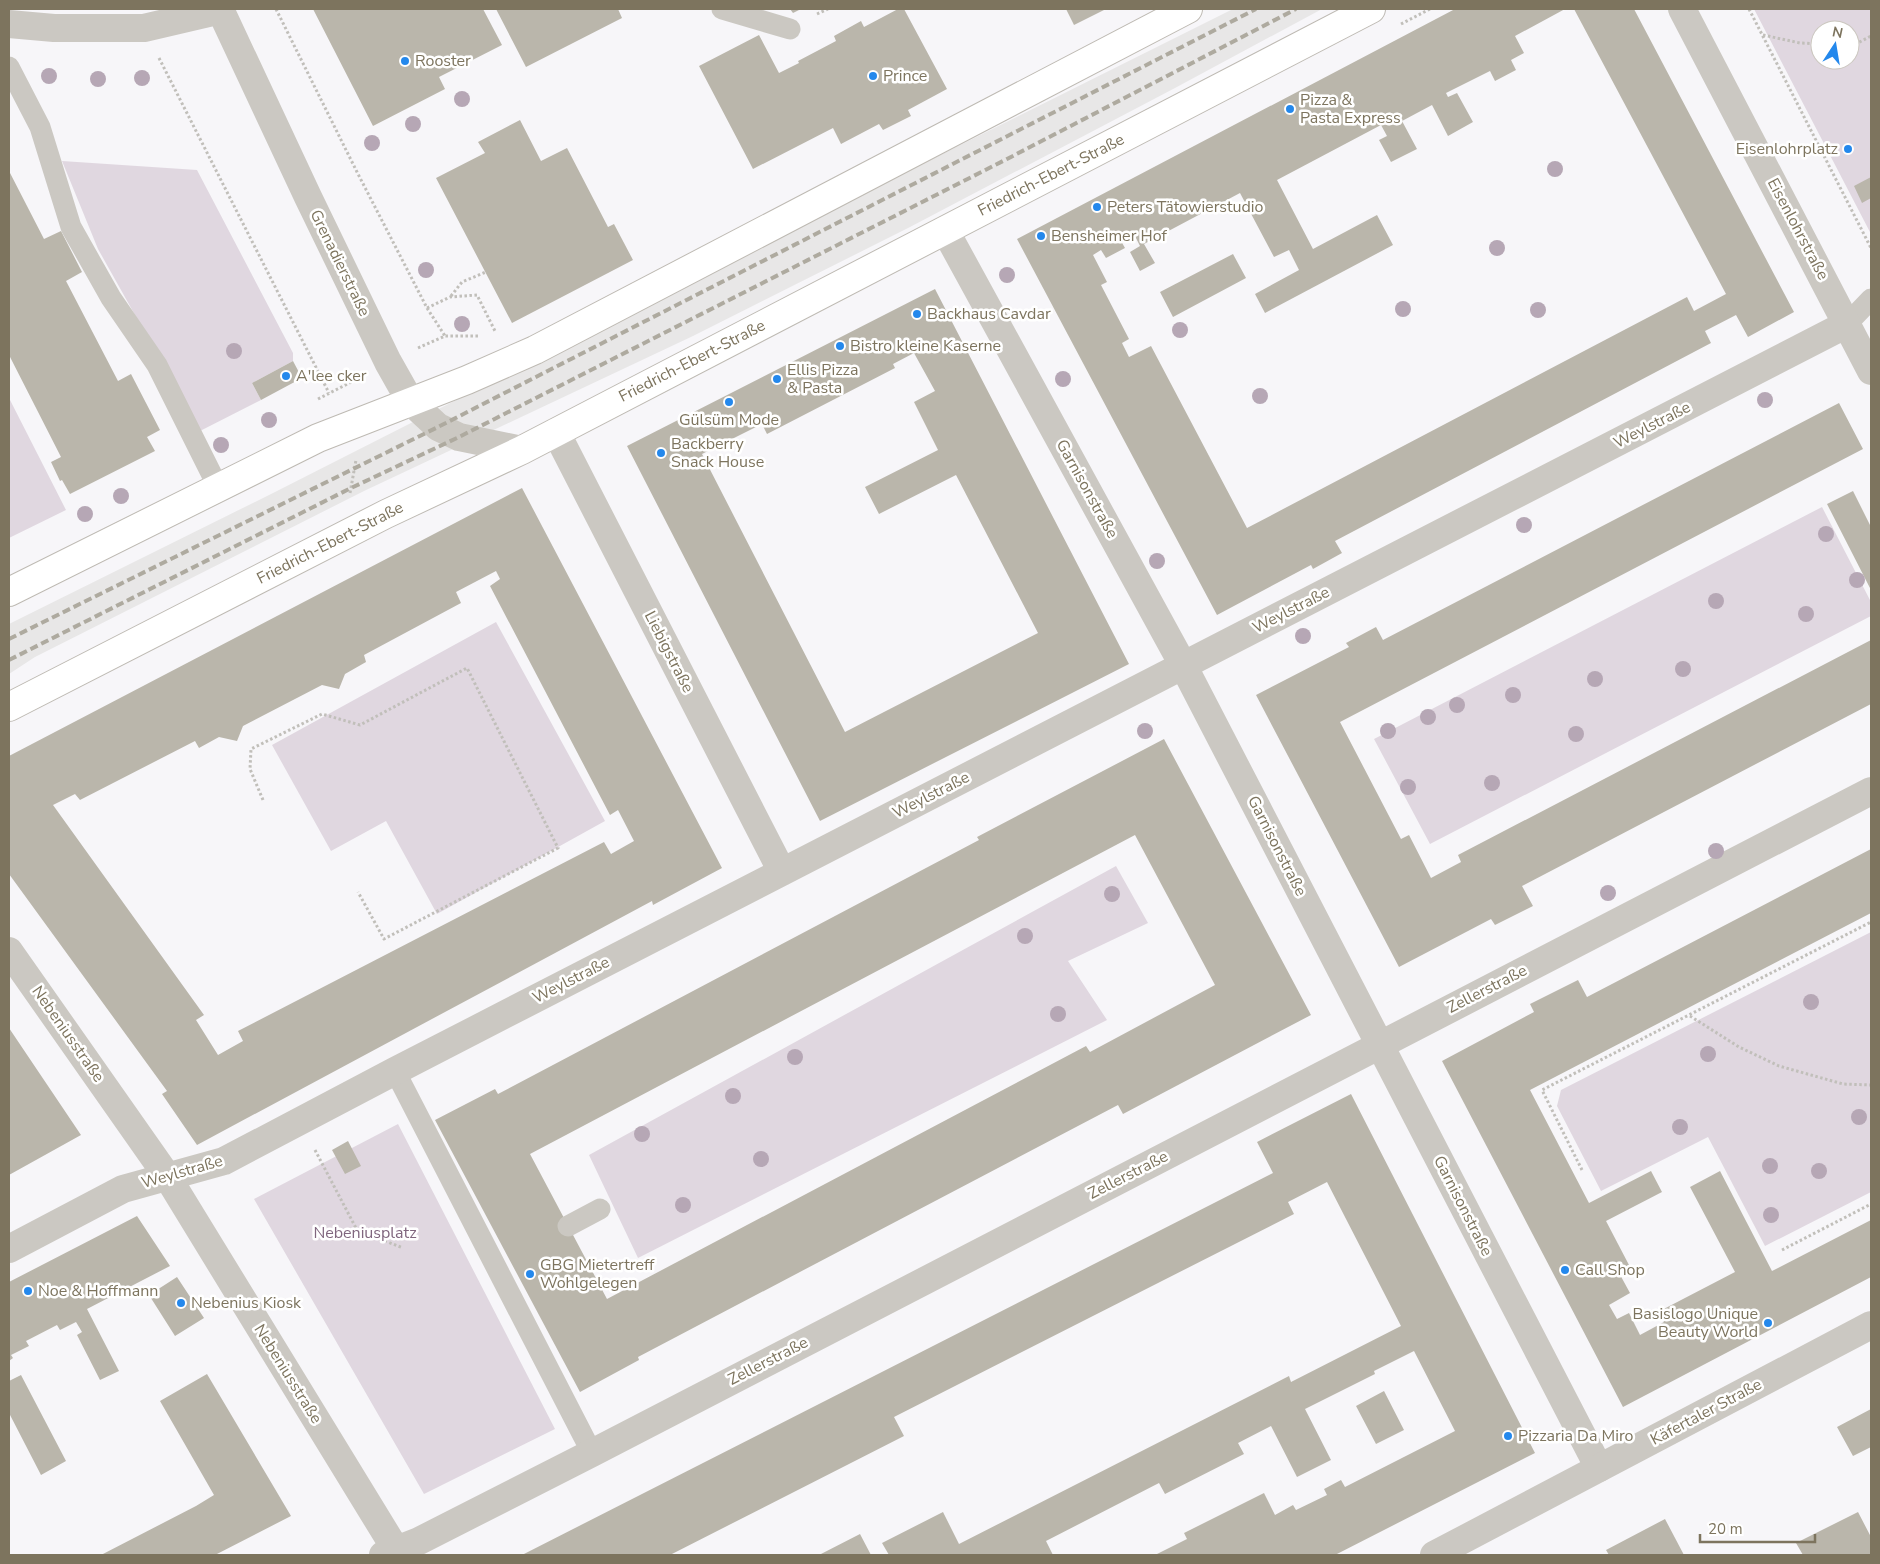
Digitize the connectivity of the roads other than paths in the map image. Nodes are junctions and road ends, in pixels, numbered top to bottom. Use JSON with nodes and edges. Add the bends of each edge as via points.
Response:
{"nodes":[{"id":1,"x":221,"y":9,"type":"edge"},
{"id":2,"x":722,"y":9,"type":"edge"},
{"id":3,"x":1188,"y":9,"type":"edge"},
{"id":4,"x":1371,"y":9,"type":"edge"},
{"id":5,"x":1682,"y":9,"type":"edge"},
{"id":6,"x":9,"y":24,"type":"edge"},
{"id":7,"x":790,"y":29,"type":"dead end"},
{"id":8,"x":9,"y":67,"type":"edge"},
{"id":9,"x":945,"y":230,"type":"junction"},
{"id":10,"x":1871,"y":300,"type":"edge"},
{"id":11,"x":1847,"y":324,"type":"junction"},
{"id":12,"x":1871,"y":371,"type":"edge"},
{"id":13,"x":410,"y":401,"type":"junction"},
{"id":14,"x":561,"y":442,"type":"junction"},
{"id":15,"x":522,"y":450,"type":"junction"},
{"id":16,"x":218,"y":487,"type":"junction"},
{"id":17,"x":9,"y":592,"type":"edge"},
{"id":18,"x":1183,"y":665,"type":"junction"},
{"id":19,"x":9,"y":708,"type":"edge"},
{"id":20,"x":1871,"y":791,"type":"edge"},
{"id":21,"x":782,"y":872,"type":"junction"},
{"id":22,"x":9,"y":951,"type":"edge"},
{"id":23,"x":1379,"y":1044,"type":"junction"},
{"id":24,"x":395,"y":1071,"type":"junction"},
{"id":25,"x":167,"y":1176,"type":"junction"},
{"id":26,"x":600,"y":1209,"type":"dead end"},
{"id":27,"x":568,"y":1226,"type":"dead end"},
{"id":28,"x":9,"y":1249,"type":"edge"},
{"id":29,"x":1871,"y":1325,"type":"edge"},
{"id":30,"x":592,"y":1453,"type":"junction"},
{"id":31,"x":1599,"y":1468,"type":"junction"},
{"id":32,"x":389,"y":1553,"type":"edge"},
{"id":33,"x":1434,"y":1555,"type":"edge"}],
"edges":[{"from":1,"to":6,"type":"street","via":[[144,28],[54,28]]},
{"from":1,"to":13,"type":"street","name":"Grenadierstraße","via":[[308,197]]},
{"from":2,"to":7,"type":"lane"},
{"from":3,"to":13,"type":"main road","via":[[535,350]]},
{"from":4,"to":9,"type":"main road","name":"Friedrich-Ebert-Straße"},
{"from":5,"to":11,"type":"street","name":"Eisenlohrstraße"},
{"from":8,"to":16,"type":"lane","via":[[40,127],[71,228],[111,298],[157,364]]},
{"from":9,"to":14,"type":"main road","name":"Friedrich-Ebert-Straße"},
{"from":9,"to":18,"type":"street","name":"Garnisonstraße"},
{"from":10,"to":11,"type":"lane"},
{"from":11,"to":12,"type":"street","name":"Eisenlohrstraße"},
{"from":11,"to":18,"type":"street","name":"Weylstraße"},
{"from":13,"to":15,"type":"street","name":"Grenadierstraße","via":[[438,427],[459,437]]},
{"from":13,"to":16,"type":"main road","via":[[318,438]]},
{"from":14,"to":15,"type":"main road","name":"Friedrich-Ebert-Straße"},
{"from":14,"to":21,"type":"street","name":"Liebigstraße"},
{"from":15,"to":19,"type":"main road","name":"Friedrich-Ebert-Straße","via":[[386,514]]},
{"from":16,"to":17,"type":"main road"},
{"from":18,"to":21,"type":"street","name":"Weylstraße"},
{"from":18,"to":23,"type":"street","name":"Garnisonstraße"},
{"from":20,"to":23,"type":"street","name":"Zellerstraße"},
{"from":21,"to":24,"type":"street","name":"Weylstraße"},
{"from":22,"to":25,"type":"street","name":"Nebeniusstraße"},
{"from":23,"to":30,"type":"street","name":"Zellerstraße"},
{"from":23,"to":31,"type":"street","name":"Garnisonstraße"},
{"from":24,"to":25,"type":"street","name":"Weylstraße","via":[[224,1161]]},
{"from":24,"to":30,"type":"lane","via":[[501,1260]]},
{"from":25,"to":28,"type":"street","name":"Weylstraße","via":[[122,1189]]},
{"from":25,"to":32,"type":"street","name":"Nebeniusstraße"},
{"from":26,"to":27,"type":"lane"},
{"from":29,"to":31,"type":"street","name":"Käfertaler Straße"},
{"from":30,"to":32,"type":"street","name":"Zellerstraße","via":[[420,1541]]},
{"from":31,"to":33,"type":"street","name":"Käfertaler Straße"}]}
